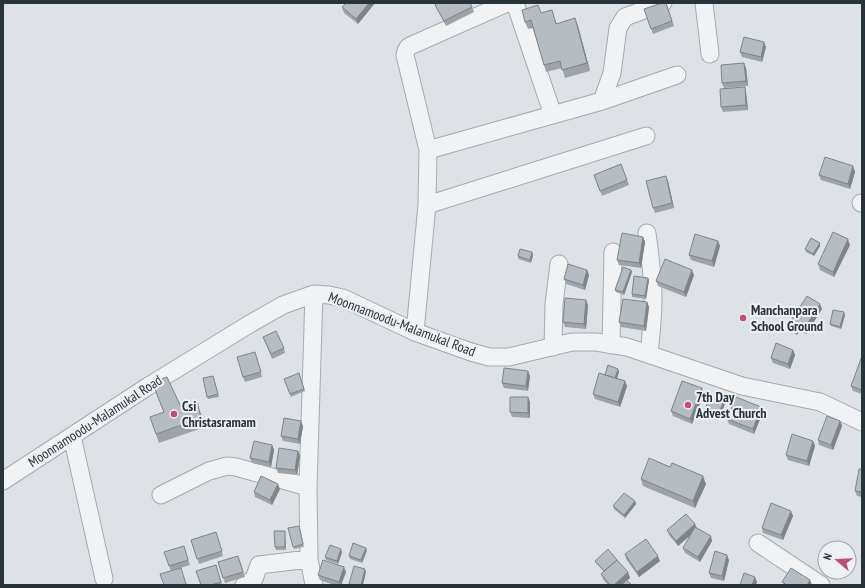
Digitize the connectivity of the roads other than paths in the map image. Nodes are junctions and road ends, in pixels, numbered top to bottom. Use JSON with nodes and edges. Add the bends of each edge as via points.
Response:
{"nodes":[{"id":1,"x":507,"y":3,"type":"edge"},
{"id":2,"x":514,"y":3,"type":"edge"},
{"id":3,"x":663,"y":3,"type":"edge"},
{"id":4,"x":704,"y":3,"type":"edge"},
{"id":5,"x":710,"y":54,"type":"dead end"},
{"id":6,"x":677,"y":74,"type":"dead end"},
{"id":7,"x":602,"y":101,"type":"junction"},
{"id":8,"x":553,"y":115,"type":"junction"},
{"id":9,"x":646,"y":136,"type":"dead end"},
{"id":10,"x":428,"y":150,"type":"junction"},
{"id":11,"x":426,"y":205,"type":"junction"},
{"id":12,"x":647,"y":233,"type":"dead end"},
{"id":13,"x":613,"y":252,"type":"dead end"},
{"id":14,"x":559,"y":264,"type":"dead end"},
{"id":15,"x":314,"y":294,"type":"junction"},
{"id":16,"x":415,"y":332,"type":"junction"},
{"id":17,"x":611,"y":344,"type":"junction"},
{"id":18,"x":553,"y":347,"type":"junction"},
{"id":19,"x":648,"y":354,"type":"junction"},
{"id":20,"x":862,"y":422,"type":"edge"},
{"id":21,"x":72,"y":436,"type":"junction"},
{"id":22,"x":3,"y":481,"type":"edge"},
{"id":23,"x":308,"y":487,"type":"junction"},
{"id":24,"x":160,"y":495,"type":"dead end"},
{"id":25,"x":758,"y":543,"type":"dead end"},
{"id":26,"x":309,"y":559,"type":"junction"},
{"id":27,"x":104,"y":579,"type":"dead end"},
{"id":28,"x":244,"y":585,"type":"edge"},
{"id":29,"x":314,"y":585,"type":"edge"},
{"id":30,"x":822,"y":585,"type":"edge"}],
"edges":[{"from":1,"to":10,"type":"street","via":[[407,48],[405,55]]},
{"from":2,"to":8,"type":"street"},
{"from":3,"to":7,"type":"street","via":[[625,17],[618,28],[612,73]]},
{"from":4,"to":5,"type":"street"},
{"from":6,"to":7,"type":"street"},
{"from":7,"to":8,"type":"street"},
{"from":8,"to":10,"type":"street"},
{"from":9,"to":11,"type":"street"},
{"from":10,"to":11,"type":"street"},
{"from":11,"to":16,"type":"street"},
{"from":12,"to":19,"type":"street","via":[[653,299]]},
{"from":13,"to":17,"type":"street"},
{"from":14,"to":18,"type":"street","via":[[554,304]]},
{"from":15,"to":16,"type":"street","name":"Moonnamoodu-Malamukal Road","via":[[343,298]]},
{"from":15,"to":21,"type":"street","name":"Moonnamoodu-Malamukal Road","via":[[283,305],[248,325]]},
{"from":15,"to":23,"type":"street"},
{"from":16,"to":18,"type":"street","name":"Moonnamoodu-Malamukal Road","via":[[489,357],[509,357]]},
{"from":17,"to":18,"type":"street","name":"Moonnamoodu-Malamukal Road","via":[[572,342]]},
{"from":17,"to":19,"type":"street","name":"Moonnamoodu-Malamukal Road"},
{"from":19,"to":20,"type":"street","name":"Moonnamoodu-Malamukal Road","via":[[742,386],[820,402]]},
{"from":21,"to":22,"type":"street","name":"Moonnamoodu-Malamukal Road"},
{"from":21,"to":27,"type":"street"},
{"from":23,"to":24,"type":"street","via":[[227,466],[209,471]]},
{"from":23,"to":26,"type":"street"},
{"from":25,"to":30,"type":"street"},
{"from":26,"to":28,"type":"street","via":[[259,565],[254,579]]},
{"from":26,"to":29,"type":"street"}]}
